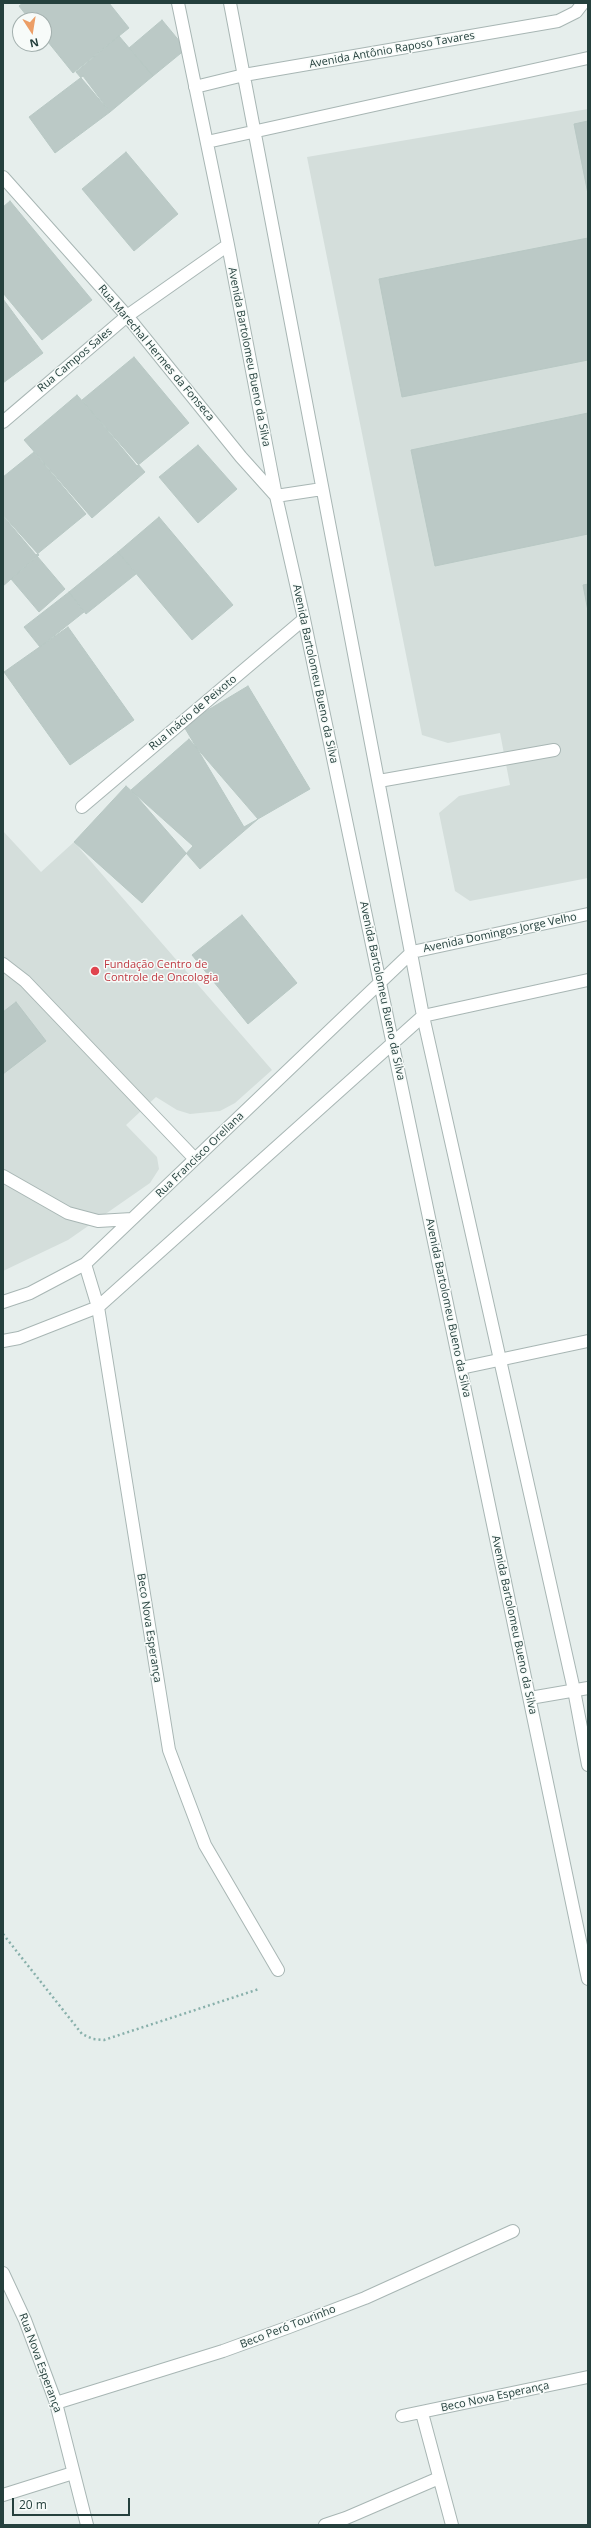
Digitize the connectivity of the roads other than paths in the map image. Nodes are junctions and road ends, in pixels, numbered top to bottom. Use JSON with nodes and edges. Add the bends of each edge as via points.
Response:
{"nodes":[{"id":1,"x":178,"y":3,"type":"edge"},
{"id":2,"x":230,"y":3,"type":"edge"},
{"id":3,"x":583,"y":3,"type":"edge"},
{"id":4,"x":588,"y":58,"type":"edge"},
{"id":5,"x":244,"y":76,"type":"junction"},
{"id":6,"x":195,"y":87,"type":"junction"},
{"id":7,"x":254,"y":134,"type":"junction"},
{"id":8,"x":207,"y":142,"type":"junction"},
{"id":9,"x":3,"y":177,"type":"edge"},
{"id":10,"x":228,"y":245,"type":"junction"},
{"id":11,"x":127,"y":316,"type":"junction"},
{"id":12,"x":3,"y":422,"type":"edge"},
{"id":13,"x":322,"y":488,"type":"junction"},
{"id":14,"x":276,"y":496,"type":"junction"},
{"id":15,"x":304,"y":619,"type":"junction"},
{"id":16,"x":554,"y":750,"type":"dead end"},
{"id":17,"x":379,"y":781,"type":"junction"},
{"id":18,"x":82,"y":807,"type":"dead end"},
{"id":19,"x":588,"y":914,"type":"edge"},
{"id":20,"x":412,"y":952,"type":"junction"},
{"id":21,"x":3,"y":964,"type":"edge"},
{"id":22,"x":588,"y":980,"type":"edge"},
{"id":23,"x":380,"y":983,"type":"junction"},
{"id":24,"x":423,"y":1016,"type":"junction"},
{"id":25,"x":393,"y":1043,"type":"junction"},
{"id":26,"x":195,"y":1159,"type":"junction"},
{"id":27,"x":3,"y":1176,"type":"edge"},
{"id":28,"x":132,"y":1219,"type":"junction"},
{"id":29,"x":85,"y":1264,"type":"junction"},
{"id":30,"x":3,"y":1302,"type":"edge"},
{"id":31,"x":98,"y":1307,"type":"junction"},
{"id":32,"x":3,"y":1341,"type":"edge"},
{"id":33,"x":588,"y":1341,"type":"edge"},
{"id":34,"x":501,"y":1359,"type":"junction"},
{"id":35,"x":461,"y":1368,"type":"junction"},
{"id":36,"x":588,"y":1688,"type":"edge"},
{"id":37,"x":574,"y":1690,"type":"junction"},
{"id":38,"x":530,"y":1698,"type":"junction"},
{"id":39,"x":588,"y":1765,"type":"edge"},
{"id":40,"x":278,"y":1970,"type":"road end"},
{"id":41,"x":588,"y":1979,"type":"edge"},
{"id":42,"x":513,"y":2231,"type":"dead end"},
{"id":43,"x":3,"y":2273,"type":"edge"},
{"id":44,"x":588,"y":2377,"type":"edge"},
{"id":45,"x":56,"y":2403,"type":"junction"},
{"id":46,"x":422,"y":2413,"type":"junction"},
{"id":47,"x":402,"y":2416,"type":"dead end"},
{"id":48,"x":73,"y":2473,"type":"junction"},
{"id":49,"x":439,"y":2478,"type":"junction"},
{"id":50,"x":3,"y":2495,"type":"edge"},
{"id":51,"x":87,"y":2525,"type":"edge"},
{"id":52,"x":325,"y":2525,"type":"edge"},
{"id":53,"x":452,"y":2525,"type":"edge"}],
"edges":[{"from":1,"to":6,"type":"street","name":"Avenida Bartolomeu Bueno da Silva"},
{"from":2,"to":5,"type":"street"},
{"from":3,"to":5,"type":"street","name":"Avenida Antônio Raposo Tavares","via":[[576,12],[558,21]]},
{"from":4,"to":7,"type":"street"},
{"from":5,"to":6,"type":"street","name":"Avenida Antônio Raposo Tavares"},
{"from":5,"to":7,"type":"street"},
{"from":6,"to":8,"type":"street","name":"Avenida Bartolomeu Bueno da Silva"},
{"from":7,"to":8,"type":"street"},
{"from":7,"to":13,"type":"street"},
{"from":8,"to":10,"type":"street","name":"Avenida Bartolomeu Bueno da Silva"},
{"from":9,"to":11,"type":"street","name":"Rua Marechal Hermes da Fonseca"},
{"from":10,"to":11,"type":"street","name":"Rua Campos Sales"},
{"from":10,"to":14,"type":"street","name":"Avenida Bartolomeu Bueno da Silva"},
{"from":11,"to":12,"type":"street","name":"Rua Campos Sales"},
{"from":11,"to":14,"type":"street","name":"Rua Marechal Hermes da Fonseca","via":[[241,457]]},
{"from":13,"to":14,"type":"street"},
{"from":13,"to":17,"type":"street"},
{"from":14,"to":15,"type":"street","name":"Avenida Bartolomeu Bueno da Silva"},
{"from":15,"to":18,"type":"street","name":"Rua Inácio de Peixoto"},
{"from":15,"to":23,"type":"street","name":"Avenida Bartolomeu Bueno da Silva"},
{"from":16,"to":17,"type":"street"},
{"from":17,"to":20,"type":"street"},
{"from":19,"to":20,"type":"street","name":"Avenida Domingos Jorge Velho"},
{"from":20,"to":23,"type":"street","name":"Rua Francisco Orellana"},
{"from":20,"to":24,"type":"street"},
{"from":21,"to":26,"type":"street","via":[[25,981]]},
{"from":22,"to":24,"type":"street"},
{"from":23,"to":25,"type":"street","name":"Avenida Bartolomeu Bueno da Silva"},
{"from":23,"to":26,"type":"street","name":"Rua Francisco Orellana"},
{"from":24,"to":25,"type":"street"},
{"from":24,"to":34,"type":"street"},
{"from":25,"to":31,"type":"street"},
{"from":25,"to":35,"type":"street","name":"Avenida Bartolomeu Bueno da Silva"},
{"from":26,"to":28,"type":"street","name":"Rua Francisco Orellana"},
{"from":27,"to":28,"type":"street","via":[[68,1213],[98,1221]]},
{"from":28,"to":29,"type":"street","name":"Rua Francisco Orellana"},
{"from":29,"to":30,"type":"street","name":"Rua Francisco Orellana","via":[[30,1293]]},
{"from":29,"to":31,"type":"street","name":"Beco Nova Esperança"},
{"from":31,"to":32,"type":"street","via":[[19,1338]]},
{"from":31,"to":40,"type":"street","name":"Beco Nova Esperança","via":[[169,1750],[205,1844]]},
{"from":33,"to":34,"type":"street"},
{"from":34,"to":35,"type":"street"},
{"from":34,"to":37,"type":"street"},
{"from":35,"to":38,"type":"street","name":"Avenida Bartolomeu Bueno da Silva"},
{"from":36,"to":37,"type":"street"},
{"from":37,"to":38,"type":"street"},
{"from":37,"to":39,"type":"street"},
{"from":38,"to":41,"type":"street","name":"Avenida Bartolomeu Bueno da Silva"},
{"from":42,"to":45,"type":"street","name":"Beco Peró Tourinho","via":[[365,2298],[223,2351]]},
{"from":43,"to":45,"type":"street","name":"Rua Nova Esperança","via":[[25,2320]]},
{"from":44,"to":46,"type":"street","name":"Beco Nova Esperança"},
{"from":45,"to":48,"type":"street","name":"Rua Nova Esperança"},
{"from":46,"to":47,"type":"street","name":"Beco Nova Esperança"},
{"from":46,"to":49,"type":"street"},
{"from":48,"to":50,"type":"street"},
{"from":48,"to":51,"type":"street","name":"Rua Nova Esperança"},
{"from":49,"to":52,"type":"street"},
{"from":49,"to":53,"type":"street"}]}
